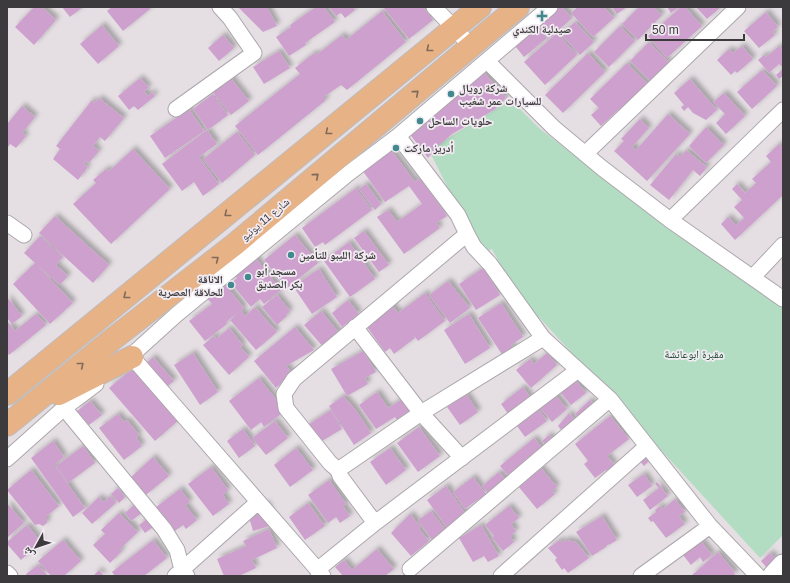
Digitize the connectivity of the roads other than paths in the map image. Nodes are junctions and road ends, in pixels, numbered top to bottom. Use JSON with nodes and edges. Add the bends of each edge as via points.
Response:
{"nodes":[{"id":1,"x":220,"y":7,"type":"edge"},
{"id":2,"x":434,"y":7,"type":"edge"},
{"id":3,"x":480,"y":7,"type":"edge"},
{"id":4,"x":518,"y":7,"type":"edge"},
{"id":5,"x":550,"y":7,"type":"edge"},
{"id":6,"x":738,"y":7,"type":"edge"},
{"id":7,"x":455,"y":28,"type":"junction"},
{"id":8,"x":471,"y":46,"type":"junction"},
{"id":9,"x":487,"y":61,"type":"junction"},
{"id":10,"x":176,"y":109,"type":"dead end"},
{"id":11,"x":783,"y":110,"type":"edge"},
{"id":12,"x":398,"y":136,"type":"junction"},
{"id":13,"x":585,"y":154,"type":"junction"},
{"id":14,"x":670,"y":220,"type":"junction"},
{"id":15,"x":7,"y":223,"type":"edge"},
{"id":16,"x":467,"y":234,"type":"junction"},
{"id":17,"x":24,"y":235,"type":"dead end"},
{"id":18,"x":783,"y":245,"type":"edge"},
{"id":19,"x":753,"y":277,"type":"junction"},
{"id":20,"x":783,"y":299,"type":"edge"},
{"id":21,"x":355,"y":327,"type":"junction"},
{"id":22,"x":543,"y":338,"type":"junction"},
{"id":23,"x":132,"y":357,"type":"junction"},
{"id":24,"x":578,"y":370,"type":"junction"},
{"id":25,"x":7,"y":394,"type":"edge"},
{"id":26,"x":610,"y":399,"type":"junction"},
{"id":27,"x":64,"y":408,"type":"junction"},
{"id":28,"x":421,"y":413,"type":"junction"},
{"id":29,"x":14,"y":420,"type":"edge"},
{"id":30,"x":647,"y":446,"type":"junction"},
{"id":31,"x":462,"y":458,"type":"junction"},
{"id":32,"x":7,"y":459,"type":"edge"},
{"id":33,"x":338,"y":470,"type":"junction"},
{"id":34,"x":258,"y":502,"type":"junction"},
{"id":35,"x":375,"y":523,"type":"junction"},
{"id":36,"x":710,"y":526,"type":"junction"},
{"id":37,"x":783,"y":565,"type":"edge"},
{"id":38,"x":410,"y":569,"type":"dead end"},
{"id":39,"x":7,"y":573,"type":"edge"},
{"id":40,"x":320,"y":573,"type":"edge"},
{"id":41,"x":181,"y":574,"type":"edge"},
{"id":42,"x":10,"y":576,"type":"edge"},
{"id":43,"x":502,"y":576,"type":"edge"},
{"id":44,"x":641,"y":576,"type":"edge"},
{"id":45,"x":758,"y":576,"type":"edge"},
{"id":46,"x":773,"y":576,"type":"edge"}],
"edges":[{"from":1,"to":10,"type":"street","via":[[254,53]]},
{"from":2,"to":7,"type":"street"},
{"from":3,"to":7,"type":"highway"},
{"from":4,"to":8,"type":"highway","name":"شارع 11 يونيو"},
{"from":5,"to":9,"type":"street"},
{"from":6,"to":13,"type":"street"},
{"from":7,"to":8,"type":"street"},
{"from":7,"to":25,"type":"highway","one_way":true},
{"from":29,"to":8,"type":"highway","name":"شارع 11 يونيو","one_way":true,"via":[[234,245]]},
{"from":9,"to":12,"type":"street"},
{"from":9,"to":13,"type":"street","via":[[554,128]]},
{"from":11,"to":14,"type":"street"},
{"from":12,"to":16,"type":"street","via":[[458,215]]},
{"from":12,"to":23,"type":"street","via":[[176,315]]},
{"from":13,"to":14,"type":"street"},
{"from":14,"to":19,"type":"street"},
{"from":15,"to":17,"type":"street"},
{"from":16,"to":21,"type":"street"},
{"from":16,"to":22,"type":"street","via":[[474,247],[490,264]]},
{"from":18,"to":19,"type":"street"},
{"from":19,"to":20,"type":"street"},
{"from":21,"to":28,"type":"street"},
{"from":21,"to":33,"type":"street","via":[[294,378],[284,394],[286,408]]},
{"from":22,"to":24,"type":"street"},
{"from":22,"to":28,"type":"street"},
{"from":23,"to":27,"type":"street"},
{"from":23,"to":29,"type":"highway"},
{"from":23,"to":34,"type":"street"},
{"from":24,"to":26,"type":"street"},
{"from":24,"to":31,"type":"street"},
{"from":26,"to":30,"type":"street"},
{"from":26,"to":38,"type":"street"},
{"from":27,"to":32,"type":"street"},
{"from":27,"to":41,"type":"street","via":[[164,529],[177,550]]},
{"from":28,"to":31,"type":"street"},
{"from":28,"to":33,"type":"street"},
{"from":30,"to":36,"type":"street"},
{"from":30,"to":43,"type":"street"},
{"from":31,"to":35,"type":"street"},
{"from":33,"to":35,"type":"street"},
{"from":34,"to":40,"type":"street"},
{"from":34,"to":41,"type":"street"},
{"from":35,"to":40,"type":"street"},
{"from":36,"to":44,"type":"street"},
{"from":36,"to":45,"type":"street"},
{"from":37,"to":46,"type":"main road"},
{"from":39,"to":42,"type":"street"}]}
